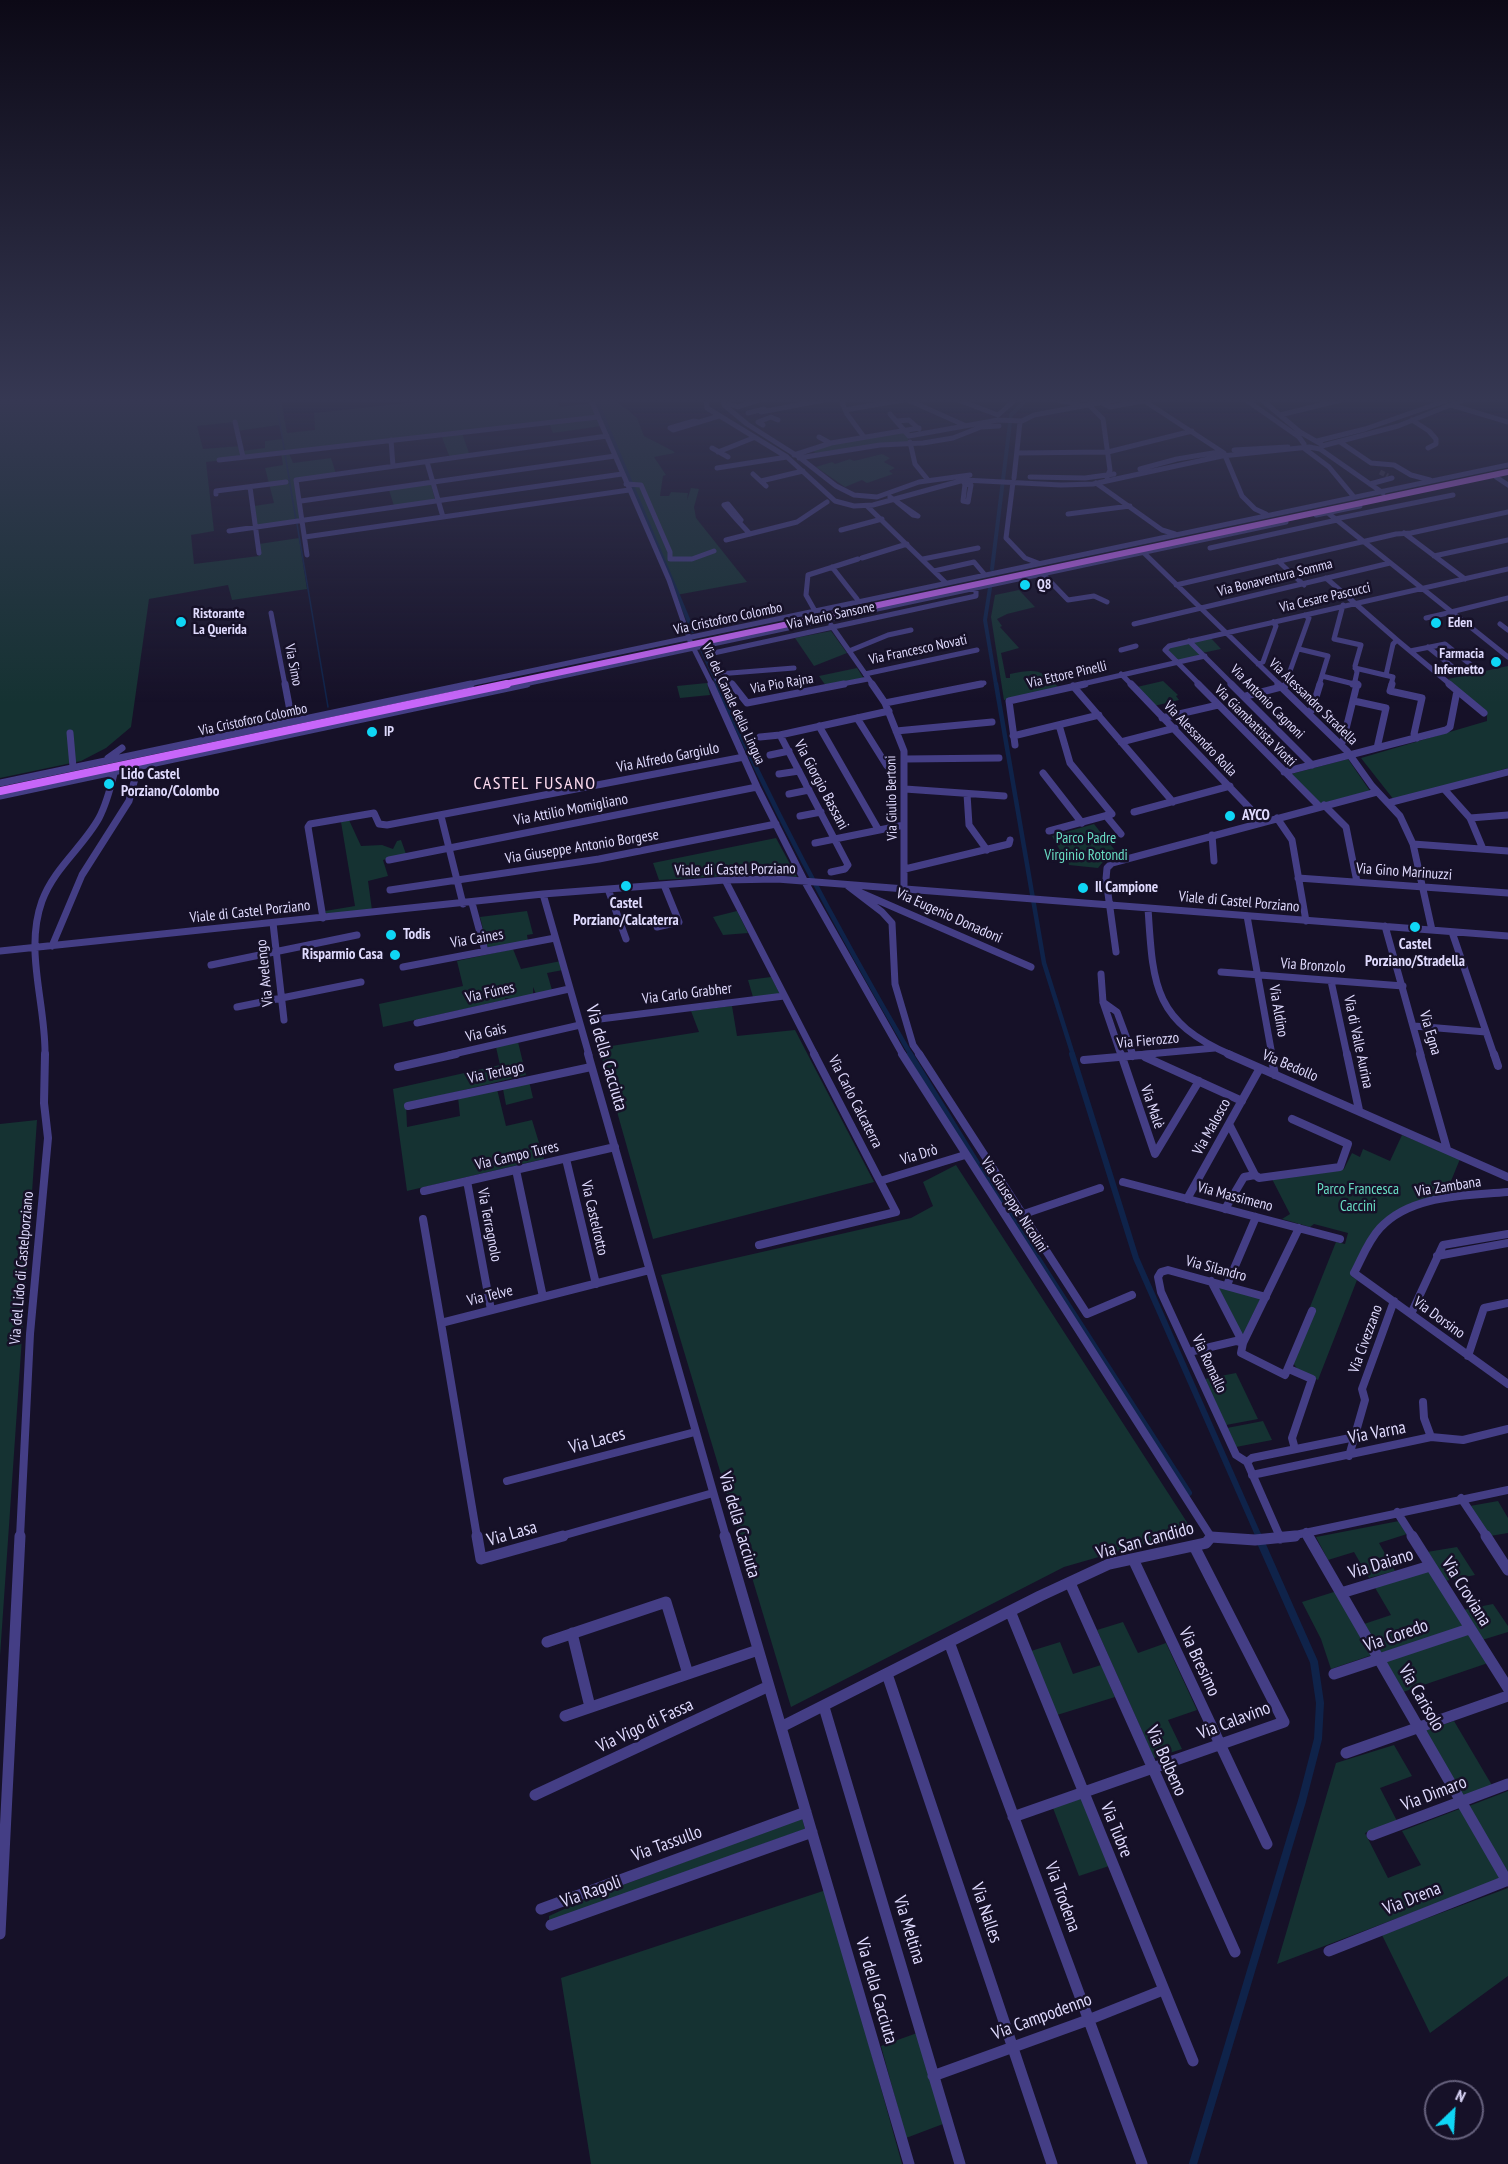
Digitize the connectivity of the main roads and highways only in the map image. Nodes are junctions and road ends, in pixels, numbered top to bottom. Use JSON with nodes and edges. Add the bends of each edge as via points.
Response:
{"nodes":[{"id":1,"x":1357,"y":501,"type":"edge"},
{"id":2,"x":1360,"y":501,"type":"edge"},
{"id":3,"x":822,"y":614,"type":"junction"},
{"id":4,"x":691,"y":643,"type":"junction"},
{"id":5,"x":602,"y":663,"type":"junction"},
{"id":6,"x":611,"y":666,"type":"road end"},
{"id":7,"x":318,"y":724,"type":"junction"},
{"id":8,"x":330,"y":726,"type":"road end"},
{"id":9,"x":118,"y":764,"type":"junction"},
{"id":10,"x":0,"y":792,"type":"edge"}],
"edges":[{"from":1,"to":3,"type":"main road","name":"Via Cristoforo Colombo"},
{"from":2,"to":3,"type":"main road","name":"Via Cristoforo Colombo","via":[[974,586]]},
{"from":3,"to":4,"type":"main road","name":"Via Cristoforo Colombo"},
{"from":3,"to":4,"type":"main road","name":"Via Cristoforo Colombo"},
{"from":4,"to":5,"type":"main road","name":"Via Cristoforo Colombo"},
{"from":4,"to":9,"type":"main road","name":"Via Cristoforo Colombo","via":[[232,736]]},
{"from":5,"to":6,"type":"main road"},
{"from":5,"to":7,"type":"main road","name":"Via Cristoforo Colombo"},
{"from":7,"to":8,"type":"main road"},
{"from":7,"to":9,"type":"main road","name":"Via Cristoforo Colombo"},
{"from":9,"to":10,"type":"main road","name":"Via Cristoforo Colombo"}]}
